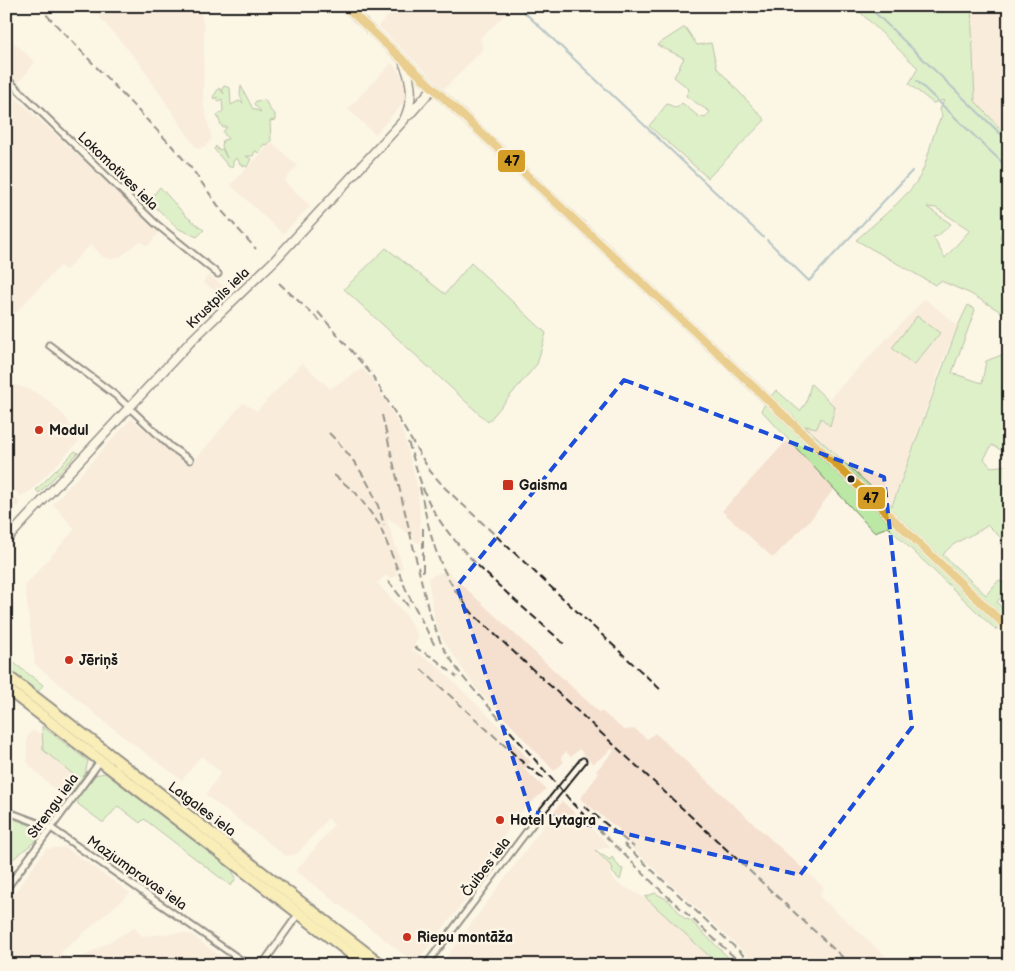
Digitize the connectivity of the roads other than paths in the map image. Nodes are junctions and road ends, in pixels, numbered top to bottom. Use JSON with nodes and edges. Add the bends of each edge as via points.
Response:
{"nodes":[{"id":1,"x":345,"y":6,"type":"edge"},
{"id":2,"x":402,"y":60,"type":"junction"},
{"id":3,"x":6,"y":78,"type":"edge"},
{"id":4,"x":433,"y":88,"type":"junction"},
{"id":5,"x":404,"y":120,"type":"junction"},
{"id":6,"x":218,"y":274,"type":"dead end"},
{"id":7,"x":49,"y":345,"type":"dead end"},
{"id":8,"x":128,"y":408,"type":"junction"},
{"id":9,"x":190,"y":460,"type":"dead end"},
{"id":10,"x":6,"y":540,"type":"edge"},
{"id":11,"x":1009,"y":629,"type":"edge"},
{"id":12,"x":6,"y":675,"type":"edge"},
{"id":13,"x":6,"y":688,"type":"edge"},
{"id":14,"x":103,"y":757,"type":"junction"},
{"id":15,"x":583,"y":761,"type":"dead end"},
{"id":16,"x":6,"y":811,"type":"edge"},
{"id":17,"x":51,"y":828,"type":"junction"},
{"id":18,"x":6,"y":889,"type":"edge"},
{"id":19,"x":299,"y":913,"type":"junction"},
{"id":20,"x":248,"y":965,"type":"edge"},
{"id":21,"x":262,"y":965,"type":"edge"},
{"id":22,"x":366,"y":965,"type":"edge"},
{"id":23,"x":382,"y":965,"type":"edge"},
{"id":24,"x":426,"y":965,"type":"edge"}],
"edges":[{"from":1,"to":2,"type":"street","name":"Krustpils iela"},
{"from":2,"to":4,"type":"street","name":"Krustpils iela"},
{"from":2,"to":5,"type":"street","name":"Krustpils iela","via":[[412,91],[411,106]]},
{"from":3,"to":6,"type":"street","name":"Lokomotīves iela","via":[[155,223]]},
{"from":4,"to":5,"type":"street"},
{"from":4,"to":11,"type":"street","name":"Krustpils iela"},
{"from":5,"to":8,"type":"street","name":"Krustpils iela","via":[[269,266]]},
{"from":7,"to":8,"type":"street"},
{"from":8,"to":9,"type":"street"},
{"from":8,"to":10,"type":"street","name":"Krustpils iela"},
{"from":12,"to":14,"type":"highway","name":"Latgales iela"},
{"from":13,"to":14,"type":"highway","name":"Latgales iela"},
{"from":14,"to":17,"type":"street","name":"Strengu iela"},
{"from":14,"to":19,"type":"highway","name":"Latgales iela"},
{"from":14,"to":23,"type":"highway","name":"Latgales iela"},
{"from":15,"to":24,"type":"street","name":"Čuibes iela"},
{"from":16,"to":17,"type":"street","name":"Mazjumpravas iela"},
{"from":17,"to":18,"type":"street","name":"Strengu iela"},
{"from":17,"to":20,"type":"street","name":"Mazjumpravas iela"},
{"from":19,"to":21,"type":"street"},
{"from":19,"to":22,"type":"highway","name":"Latgales iela"}]}
